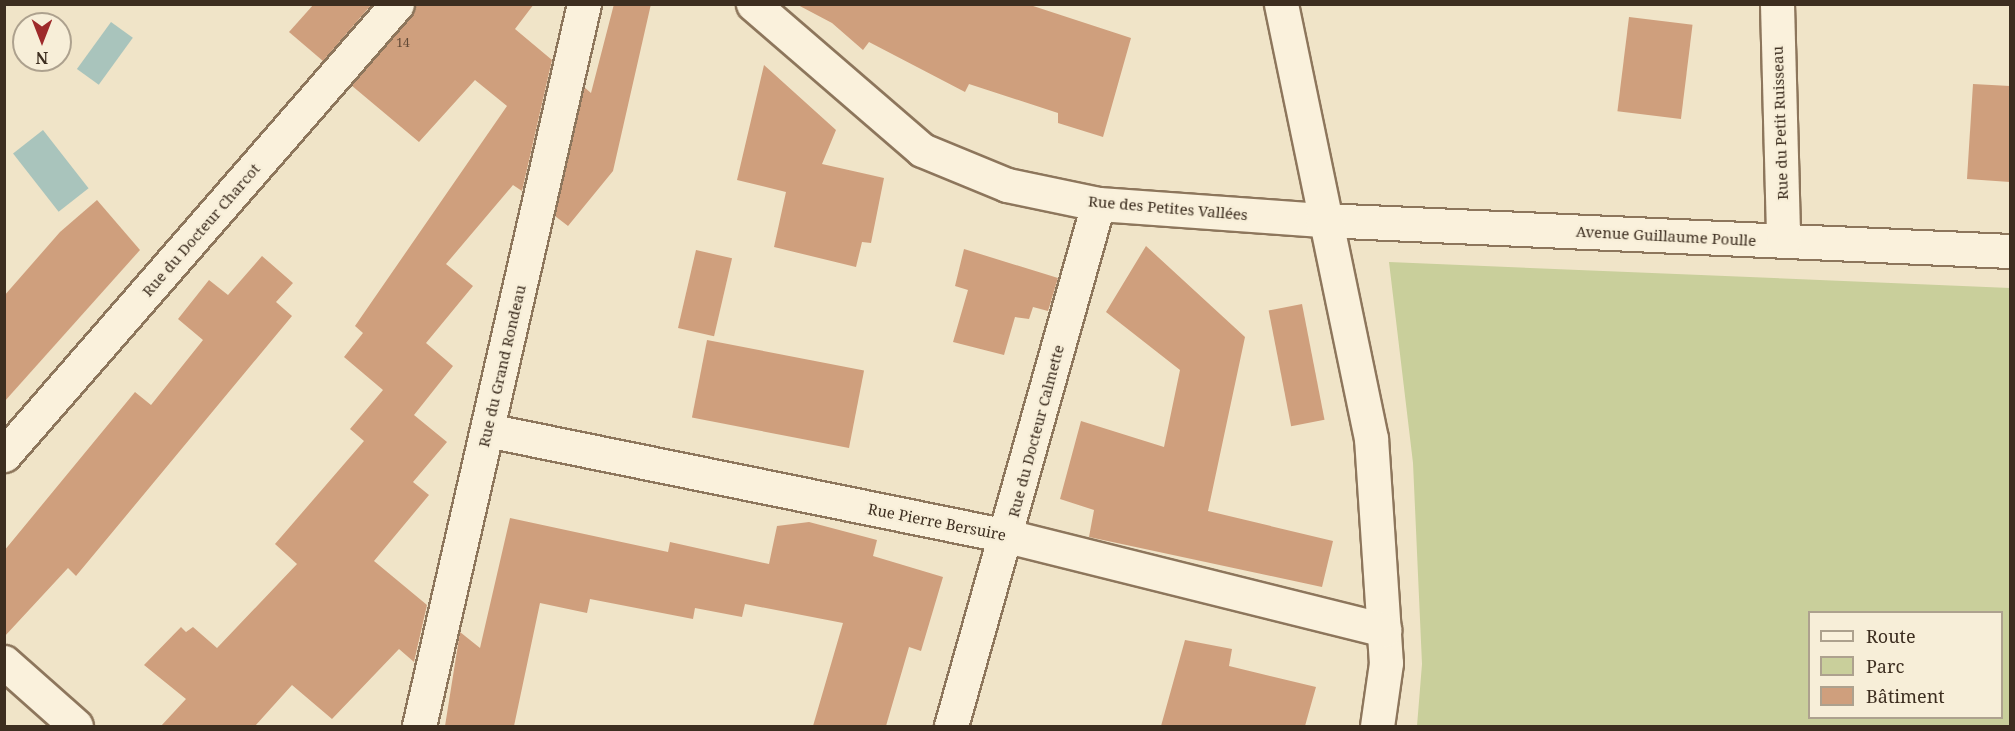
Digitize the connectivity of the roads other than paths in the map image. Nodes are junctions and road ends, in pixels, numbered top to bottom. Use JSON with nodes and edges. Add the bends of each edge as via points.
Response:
{"nodes":[{"id":1,"x":397,"y":4,"type":"edge"},
{"id":2,"x":584,"y":4,"type":"edge"},
{"id":3,"x":753,"y":4,"type":"edge"},
{"id":4,"x":1281,"y":4,"type":"edge"},
{"id":5,"x":1777,"y":4,"type":"edge"},
{"id":6,"x":1098,"y":204,"type":"junction"},
{"id":7,"x":1322,"y":220,"type":"junction"},
{"id":8,"x":1783,"y":241,"type":"junction"},
{"id":9,"x":2010,"y":251,"type":"edge"},
{"id":10,"x":487,"y":430,"type":"junction"},
{"id":11,"x":4,"y":454,"type":"edge"},
{"id":12,"x":1007,"y":536,"type":"junction"},
{"id":13,"x":1384,"y":630,"type":"junction"},
{"id":14,"x":4,"y":662,"type":"edge"},
{"id":15,"x":76,"y":726,"type":"edge"},
{"id":16,"x":419,"y":726,"type":"edge"},
{"id":17,"x":951,"y":726,"type":"edge"},
{"id":18,"x":1377,"y":726,"type":"edge"}],
"edges":[{"from":1,"to":11,"type":"street","name":"Rue du Docteur Charcot"},
{"from":2,"to":10,"type":"street","name":"Rue du Grand Rondeau"},
{"from":3,"to":6,"type":"street","name":"Rue des Petites Vallées","via":[[922,150],[1007,185]]},
{"from":4,"to":7,"type":"street"},
{"from":5,"to":8,"type":"street","name":"Rue du Petit Ruisseau"},
{"from":6,"to":7,"type":"street","name":"Rue des Petites Vallées"},
{"from":6,"to":12,"type":"street","name":"Rue du Docteur Calmette"},
{"from":7,"to":8,"type":"street","name":"Avenue Guillaume Poulle"},
{"from":7,"to":13,"type":"street","via":[[1371,438]]},
{"from":8,"to":9,"type":"street","name":"Avenue Guillaume Poulle"},
{"from":10,"to":12,"type":"street","name":"Rue Pierre Bersuire"},
{"from":10,"to":16,"type":"street","name":"Rue du Grand Rondeau"},
{"from":12,"to":13,"type":"street","name":"Rue Pierre Bersuire"},
{"from":12,"to":17,"type":"street","name":"Rue du Docteur Calmette"},
{"from":13,"to":18,"type":"street","via":[[1386,663]]},
{"from":14,"to":15,"type":"street"}]}
